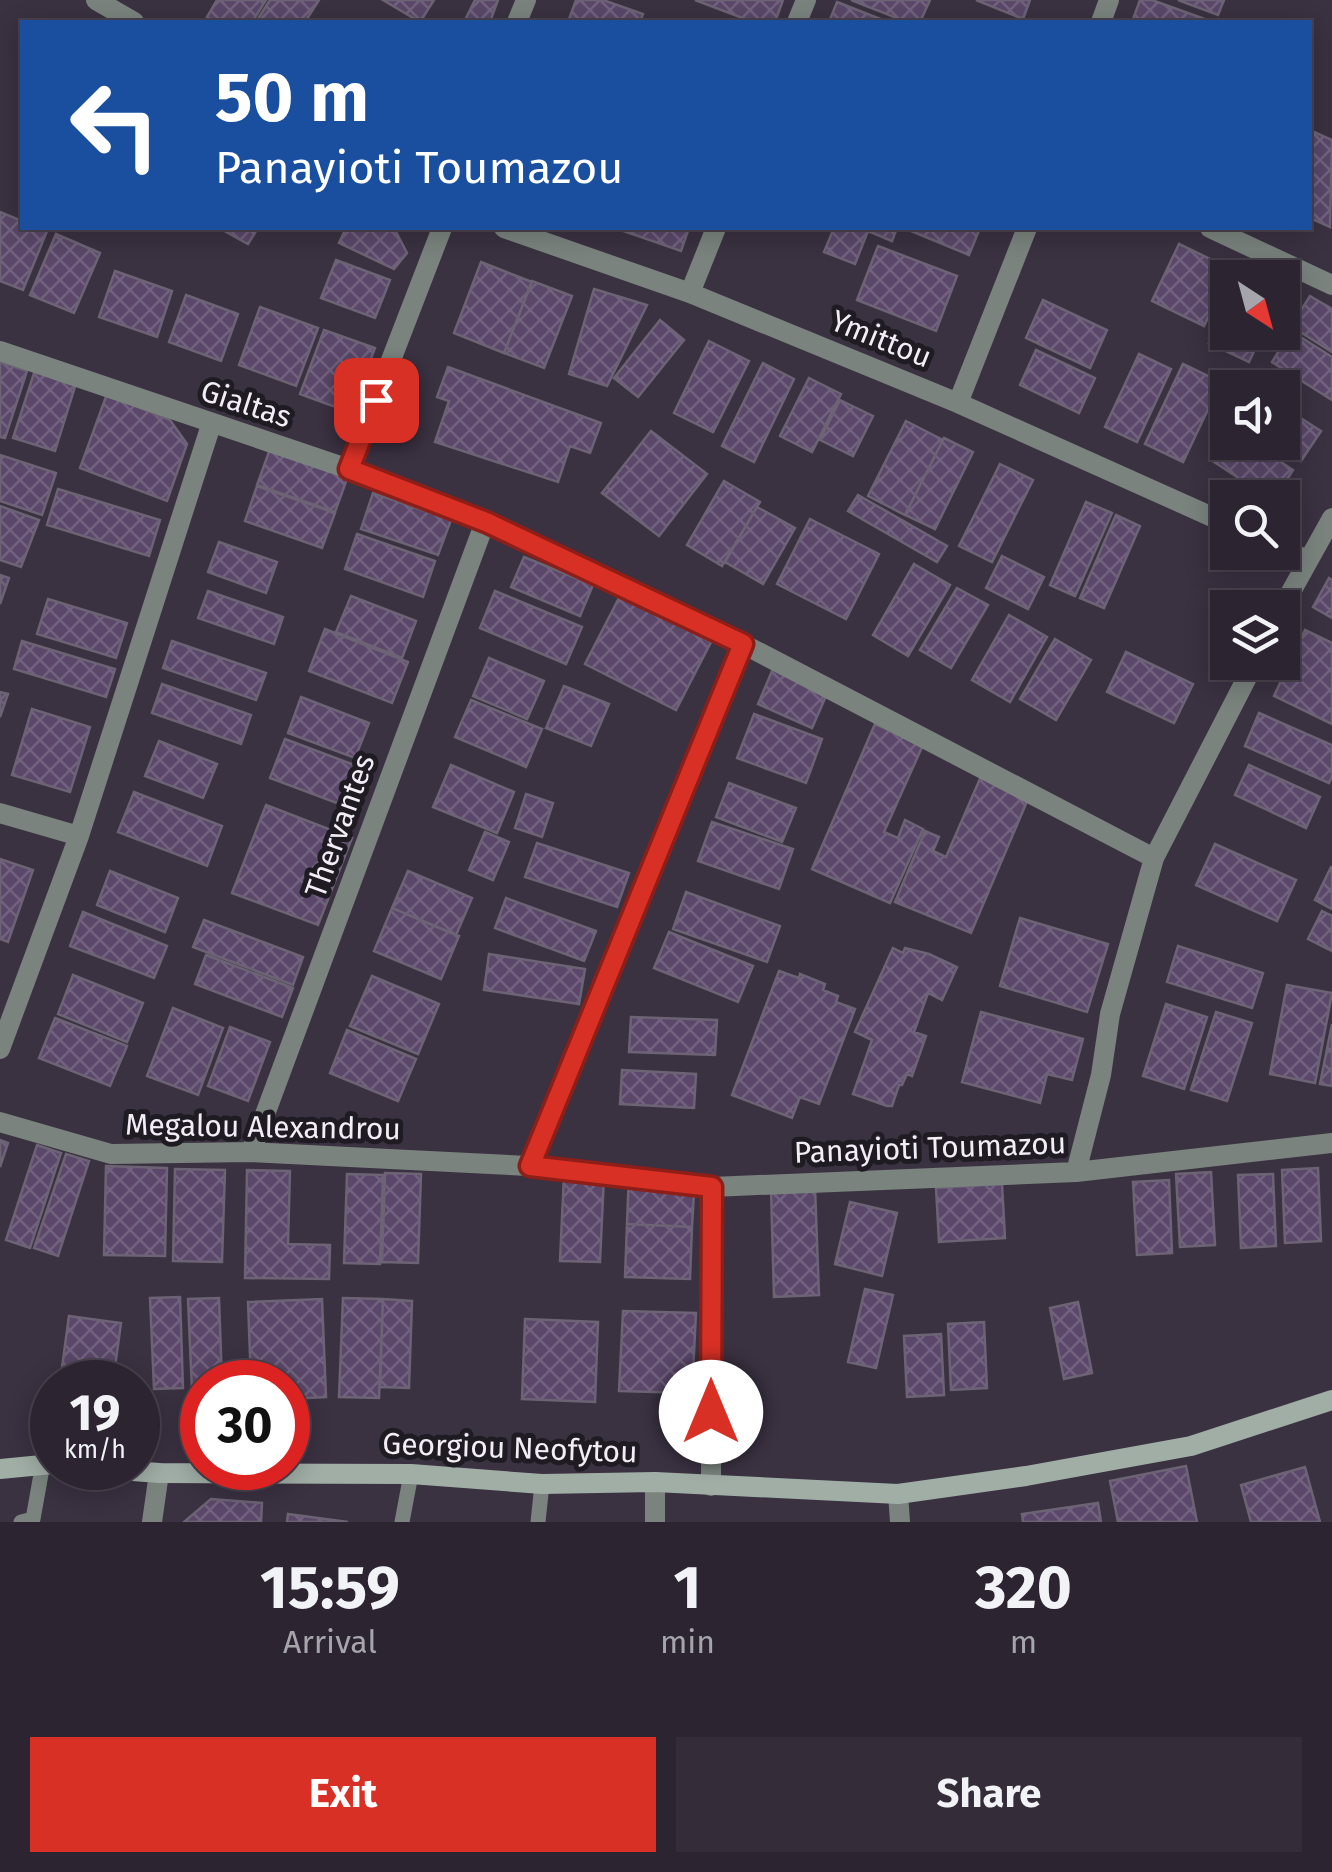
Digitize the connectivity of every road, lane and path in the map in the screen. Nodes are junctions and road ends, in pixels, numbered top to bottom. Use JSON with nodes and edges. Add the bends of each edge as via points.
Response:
{"nodes":[{"id":1,"x":96,"y":0,"type":"edge"},
{"id":2,"x":131,"y":20,"type":"edge"},
{"id":3,"x":441,"y":230,"type":"edge"},
{"id":4,"x":510,"y":230,"type":"edge"},
{"id":5,"x":715,"y":230,"type":"edge"},
{"id":6,"x":1026,"y":230,"type":"edge"},
{"id":7,"x":1214,"y":230,"type":"edge"},
{"id":8,"x":1332,"y":285,"type":"edge"},
{"id":9,"x":690,"y":292,"type":"junction"},
{"id":10,"x":0,"y":352,"type":"edge"},
{"id":11,"x":958,"y":403,"type":"junction"},
{"id":12,"x":212,"y":425,"type":"junction"},
{"id":13,"x":349,"y":469,"type":"junction"},
{"id":14,"x":1210,"y":516,"type":"edge"},
{"id":15,"x":1332,"y":518,"type":"edge"},
{"id":16,"x":486,"y":522,"type":"junction"},
{"id":17,"x":1300,"y":557,"type":"edge"},
{"id":18,"x":1307,"y":560,"type":"junction"},
{"id":19,"x":1291,"y":590,"type":"edge"},
{"id":20,"x":743,"y":644,"type":"junction"},
{"id":21,"x":1245,"y":680,"type":"edge"},
{"id":22,"x":0,"y":813,"type":"edge"},
{"id":23,"x":78,"y":836,"type":"junction"},
{"id":24,"x":1154,"y":858,"type":"junction"},
{"id":25,"x":0,"y":1050,"type":"edge"},
{"id":26,"x":0,"y":1122,"type":"edge"},
{"id":27,"x":1332,"y":1143,"type":"edge"},
{"id":28,"x":251,"y":1152,"type":"junction"},
{"id":29,"x":530,"y":1166,"type":"junction"},
{"id":30,"x":1076,"y":1172,"type":"junction"},
{"id":31,"x":712,"y":1187,"type":"junction"},
{"id":32,"x":1332,"y":1400,"type":"edge"},
{"id":33,"x":30,"y":1466,"type":"edge"},
{"id":34,"x":0,"y":1469,"type":"edge"},
{"id":35,"x":160,"y":1473,"type":"edge"},
{"id":36,"x":411,"y":1474,"type":"junction"},
{"id":37,"x":655,"y":1482,"type":"junction"},
{"id":38,"x":542,"y":1484,"type":"junction"},
{"id":39,"x":711,"y":1486,"type":"junction"},
{"id":40,"x":41,"y":1490,"type":"edge"},
{"id":41,"x":157,"y":1490,"type":"edge"},
{"id":42,"x":898,"y":1494,"type":"junction"},
{"id":43,"x":20,"y":1522,"type":"edge"},
{"id":44,"x":152,"y":1522,"type":"edge"},
{"id":45,"x":402,"y":1522,"type":"edge"},
{"id":46,"x":538,"y":1522,"type":"edge"},
{"id":47,"x":655,"y":1522,"type":"edge"},
{"id":48,"x":900,"y":1522,"type":"edge"}],
"edges":[{"from":1,"to":2,"type":"street"},
{"from":3,"to":13,"type":"street"},
{"from":4,"to":9,"type":"street","name":"Ymittou"},
{"from":5,"to":9,"type":"street"},
{"from":6,"to":11,"type":"street"},
{"from":7,"to":8,"type":"street"},
{"from":9,"to":11,"type":"street","name":"Ymittou"},
{"from":10,"to":12,"type":"street","name":"Gialtas"},
{"from":11,"to":14,"type":"street","name":"Ymittou"},
{"from":12,"to":13,"type":"street","name":"Gialtas"},
{"from":12,"to":23,"type":"street"},
{"from":13,"to":16,"type":"street","name":"Gialtas"},
{"from":15,"to":18,"type":"street"},
{"from":16,"to":20,"type":"street","name":"Gialtas"},
{"from":16,"to":28,"type":"street","name":"Thervantes"},
{"from":17,"to":18,"type":"street"},
{"from":18,"to":19,"type":"street"},
{"from":20,"to":24,"type":"street","name":"Gialtas"},
{"from":20,"to":29,"type":"street"},
{"from":21,"to":24,"type":"street"},
{"from":22,"to":23,"type":"street"},
{"from":23,"to":25,"type":"street"},
{"from":24,"to":30,"type":"street","via":[[1110,1014]]},
{"from":26,"to":28,"type":"street","name":"Megalou Alexandrou","via":[[110,1154]]},
{"from":27,"to":30,"type":"street","name":"Panayioti Toumazou"},
{"from":28,"to":29,"type":"street","name":"Megalou Alexandrou"},
{"from":29,"to":31,"type":"street","name":"Panayioti Toumazou"},
{"from":30,"to":31,"type":"street","name":"Panayioti Toumazou"},
{"from":31,"to":39,"type":"street"},
{"from":32,"to":42,"type":"street","name":"Georgiou Neofytou","via":[[1191,1446]]},
{"from":33,"to":34,"type":"street"},
{"from":35,"to":36,"type":"street","name":"Georgiou Neofytou"},
{"from":36,"to":38,"type":"street","name":"Georgiou Neofytou"},
{"from":36,"to":45,"type":"lane"},
{"from":37,"to":38,"type":"street","name":"Georgiou Neofytou"},
{"from":37,"to":39,"type":"street","name":"Georgiou Neofytou"},
{"from":37,"to":47,"type":"street"},
{"from":38,"to":46,"type":"lane"},
{"from":39,"to":42,"type":"street","name":"Georgiou Neofytou"},
{"from":40,"to":43,"type":"lane","via":[[33,1519]]},
{"from":41,"to":44,"type":"street"},
{"from":42,"to":48,"type":"street"}]}
